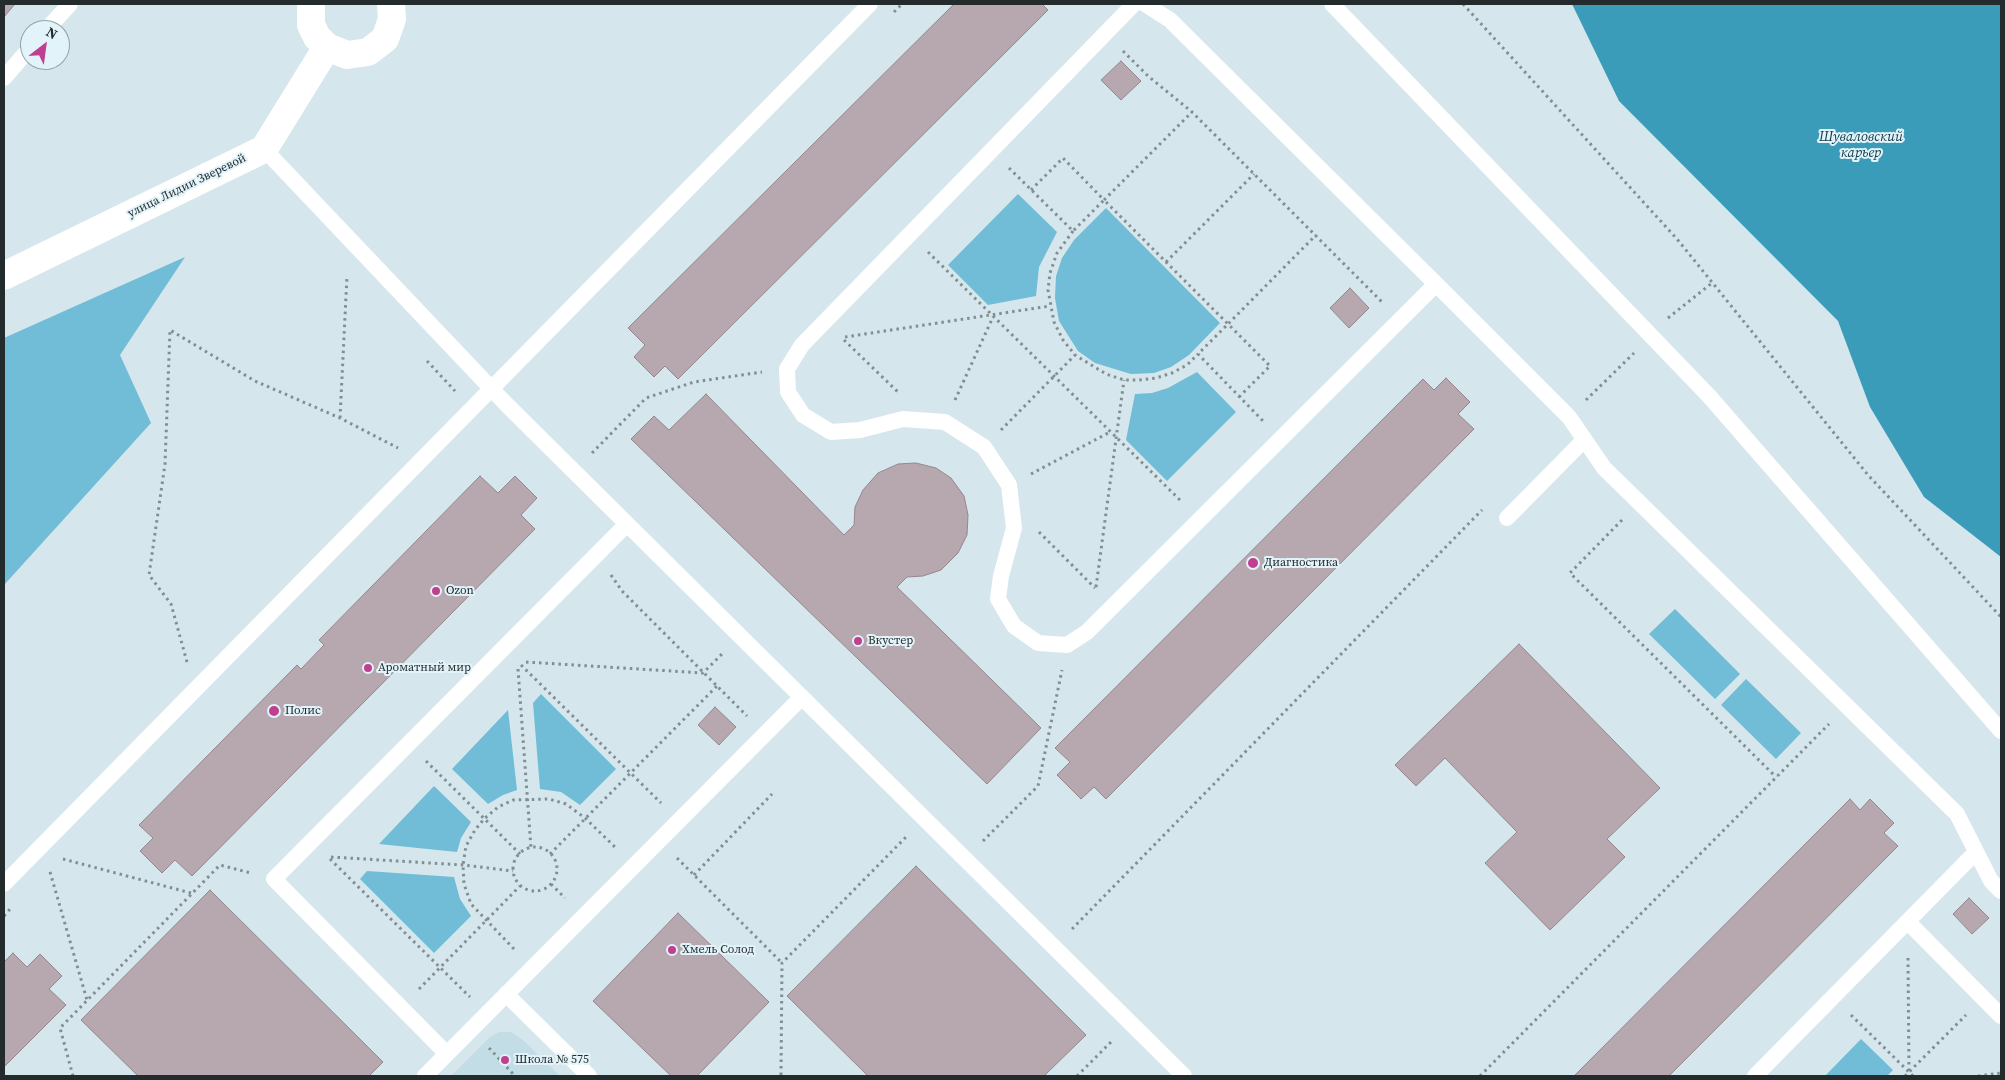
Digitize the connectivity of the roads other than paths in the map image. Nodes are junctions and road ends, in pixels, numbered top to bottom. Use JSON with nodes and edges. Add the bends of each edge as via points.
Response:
{"nodes":[{"id":1,"x":70,"y":4,"type":"edge"},
{"id":2,"x":312,"y":4,"type":"edge"},
{"id":3,"x":391,"y":4,"type":"edge"},
{"id":4,"x":870,"y":4,"type":"edge"},
{"id":5,"x":1134,"y":4,"type":"edge"},
{"id":6,"x":1145,"y":4,"type":"edge"},
{"id":7,"x":1332,"y":4,"type":"edge"},
{"id":8,"x":55,"y":20,"type":"edge"},
{"id":9,"x":326,"y":47,"type":"junction"},
{"id":10,"x":20,"y":60,"type":"edge"},
{"id":11,"x":4,"y":78,"type":"edge"},
{"id":12,"x":264,"y":148,"type":"junction"},
{"id":13,"x":4,"y":276,"type":"edge"},
{"id":14,"x":1436,"y":284,"type":"junction"},
{"id":15,"x":491,"y":388,"type":"junction"},
{"id":16,"x":1584,"y":440,"type":"junction"},
{"id":17,"x":1507,"y":518,"type":"dead end"},
{"id":18,"x":627,"y":524,"type":"junction"},
{"id":19,"x":802,"y":697,"type":"junction"},
{"id":20,"x":2001,"y":731,"type":"edge"},
{"id":21,"x":1976,"y":852,"type":"junction"},
{"id":22,"x":4,"y":884,"type":"edge"},
{"id":23,"x":2001,"y":891,"type":"edge"},
{"id":24,"x":1908,"y":922,"type":"junction"},
{"id":25,"x":506,"y":994,"type":"junction"},
{"id":26,"x":2001,"y":1016,"type":"edge"},
{"id":27,"x":447,"y":1054,"type":"junction"},
{"id":28,"x":425,"y":1076,"type":"edge"},
{"id":29,"x":589,"y":1076,"type":"edge"},
{"id":30,"x":1184,"y":1076,"type":"edge"},
{"id":31,"x":1755,"y":1076,"type":"edge"}],
"edges":[{"from":1,"to":8,"type":"lane"},
{"from":2,"to":9,"type":"street","via":[[311,25]]},
{"from":3,"to":9,"type":"street","via":[[390,30],[377,46],[357,55]]},
{"from":4,"to":15,"type":"lane"},
{"from":5,"to":14,"type":"lane","via":[[802,345],[788,368],[788,392],[803,415],[831,432],[860,430],[902,419],[945,422],[984,447],[1009,485],[1014,528],[1000,576],[998,599],[1014,626],[1038,644],[1067,645],[1087,632]]},
{"from":6,"to":14,"type":"lane","via":[[1170,20]]},
{"from":7,"to":20,"type":"lane","via":[[1709,396]]},
{"from":9,"to":12,"type":"street"},
{"from":10,"to":11,"type":"lane"},
{"from":12,"to":13,"type":"street","name":"улица Лидии Зверевой"},
{"from":12,"to":15,"type":"lane"},
{"from":14,"to":16,"type":"lane","via":[[1569,417]]},
{"from":15,"to":18,"type":"lane"},
{"from":15,"to":22,"type":"lane"},
{"from":16,"to":17,"type":"lane"},
{"from":16,"to":21,"type":"lane","via":[[1604,468],[1957,814]]},
{"from":18,"to":19,"type":"lane"},
{"from":18,"to":27,"type":"lane","via":[[274,880]]},
{"from":19,"to":25,"type":"lane"},
{"from":19,"to":30,"type":"lane"},
{"from":21,"to":23,"type":"lane","via":[[1991,881]]},
{"from":21,"to":24,"type":"lane"},
{"from":24,"to":26,"type":"lane"},
{"from":24,"to":31,"type":"lane"},
{"from":25,"to":27,"type":"lane"},
{"from":25,"to":29,"type":"lane"},
{"from":27,"to":28,"type":"lane"}]}
